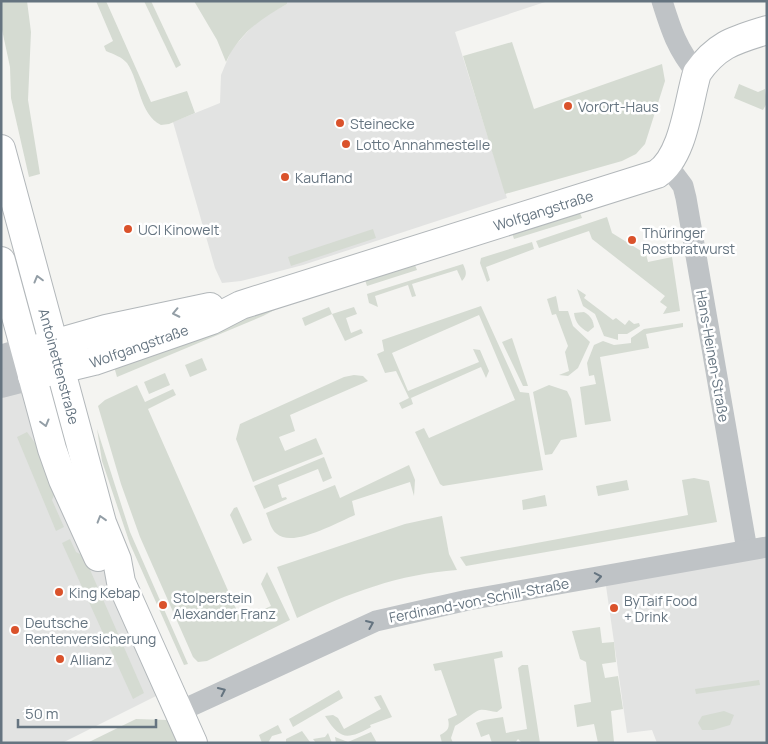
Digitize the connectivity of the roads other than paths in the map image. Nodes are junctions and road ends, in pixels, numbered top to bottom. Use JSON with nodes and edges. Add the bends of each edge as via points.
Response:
{"nodes":[{"id":1,"x":662,"y":1,"type":"edge"},
{"id":2,"x":767,"y":30,"type":"edge"},
{"id":3,"x":697,"y":72,"type":"junction"},
{"id":4,"x":1,"y":149,"type":"edge"},
{"id":5,"x":668,"y":166,"type":"junction"},
{"id":6,"x":1,"y":261,"type":"edge"},
{"id":7,"x":57,"y":356,"type":"junction"},
{"id":8,"x":20,"y":362,"type":"edge"},
{"id":9,"x":1,"y":384,"type":"edge"},
{"id":10,"x":757,"y":549,"type":"edge"},
{"id":11,"x":121,"y":582,"type":"junction"},
{"id":12,"x":178,"y":712,"type":"junction"},
{"id":13,"x":192,"y":743,"type":"edge"}],
"edges":[{"from":1,"to":3,"type":"street","via":[[676,43]]},
{"from":2,"to":3,"type":"main road","via":[[721,46]]},
{"from":3,"to":5,"type":"main road","via":[[680,140]]},
{"from":7,"to":4,"type":"main road","name":"Antoinettenstraße","one_way":true},
{"from":5,"to":7,"type":"main road","name":"Wolfgangstraße","via":[[657,174],[619,187],[241,305],[199,308],[106,329]]},
{"from":5,"to":10,"type":"street","name":"Hans-Heinen-Straße","via":[[683,186],[686,198]]},
{"from":6,"to":8,"type":"main road","name":"Antoinettenstraße"},
{"from":7,"to":8,"type":"main road","name":"Wolfgangstraße"},
{"from":11,"to":7,"type":"main road","name":"Antoinettenstraße","one_way":true},
{"from":8,"to":9,"type":"street"},
{"from":8,"to":11,"type":"main road","name":"Antoinettenstraße","one_way":true,"via":[[63,480],[102,565]]},
{"from":12,"to":10,"type":"street","name":"Ferdinand-von-Schill-Straße","one_way":true,"via":[[376,621],[468,600]]},
{"from":11,"to":12,"type":"main road","name":"Antoinettenstraße"},
{"from":12,"to":13,"type":"main road","name":"Antoinettenstraße"}]}
